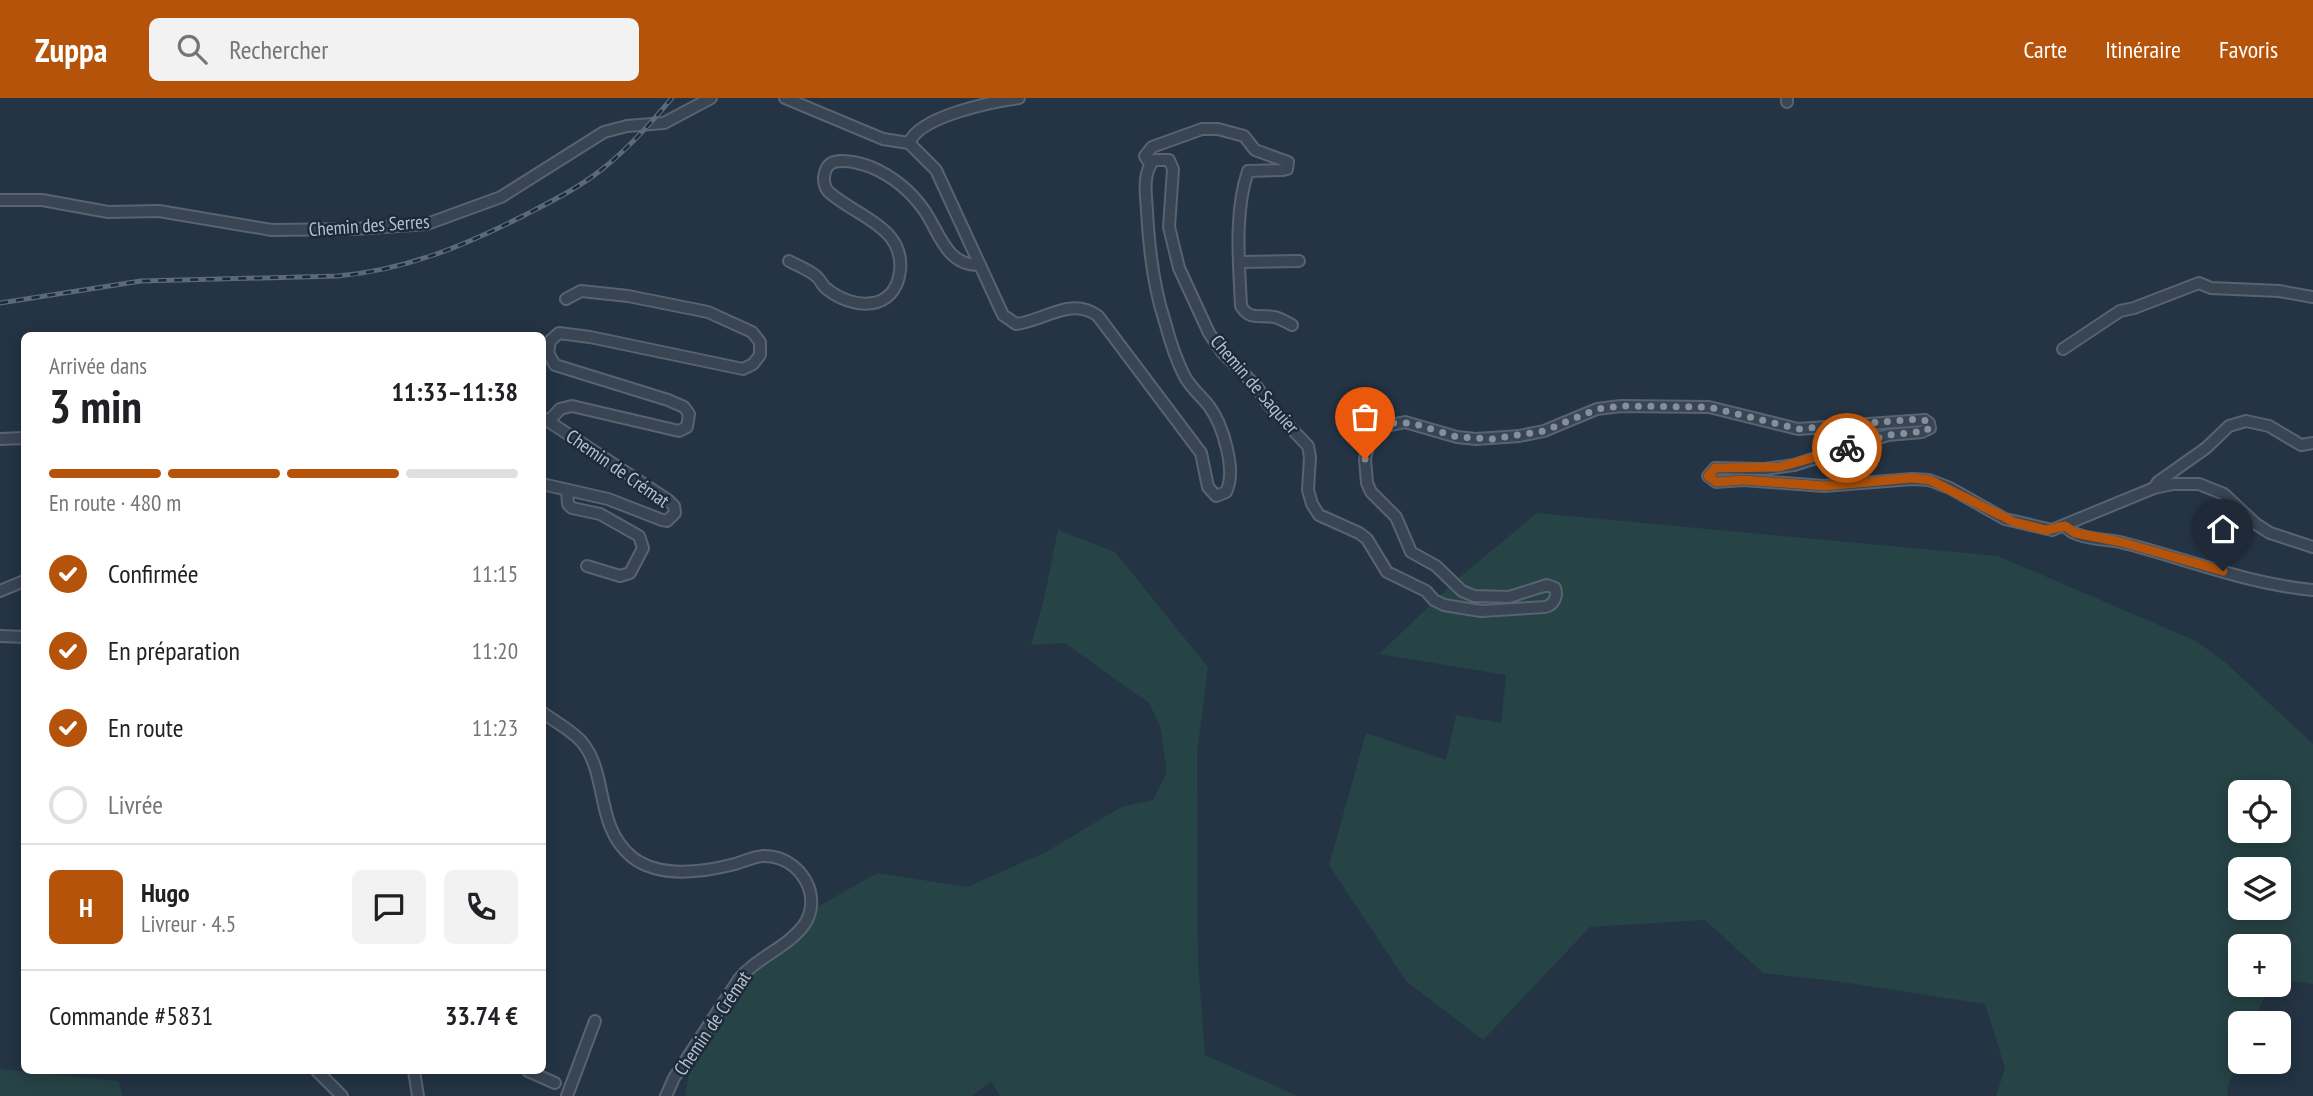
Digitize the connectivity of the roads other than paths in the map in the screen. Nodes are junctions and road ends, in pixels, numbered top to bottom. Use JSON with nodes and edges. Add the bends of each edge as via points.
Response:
{"nodes":[{"id":1,"x":711,"y":98,"type":"edge"},
{"id":2,"x":785,"y":98,"type":"edge"},
{"id":3,"x":1019,"y":98,"type":"edge"},
{"id":4,"x":914,"y":143,"type":"junction"},
{"id":5,"x":1150,"y":164,"type":"junction"},
{"id":6,"x":0,"y":201,"type":"edge"},
{"id":7,"x":789,"y":261,"type":"dead end"},
{"id":8,"x":1239,"y":261,"type":"junction"},
{"id":9,"x":1299,"y":261,"type":"dead end"},
{"id":10,"x":980,"y":265,"type":"junction"},
{"id":11,"x":2313,"y":298,"type":"edge"},
{"id":12,"x":566,"y":299,"type":"dead end"},
{"id":13,"x":1292,"y":325,"type":"dead end"},
{"id":14,"x":2063,"y":349,"type":"dead end"},
{"id":15,"x":546,"y":420,"type":"edge"},
{"id":16,"x":21,"y":438,"type":"edge"},
{"id":17,"x":0,"y":439,"type":"edge"},
{"id":18,"x":2313,"y":443,"type":"edge"},
{"id":19,"x":546,"y":485,"type":"edge"},
{"id":20,"x":2154,"y":488,"type":"junction"},
{"id":21,"x":567,"y":490,"type":"junction"},
{"id":22,"x":2065,"y":526,"type":"junction"},
{"id":23,"x":2313,"y":547,"type":"edge"},
{"id":24,"x":587,"y":566,"type":"dead end"},
{"id":25,"x":21,"y":582,"type":"edge"},
{"id":26,"x":2313,"y":590,"type":"edge"},
{"id":27,"x":0,"y":591,"type":"edge"},
{"id":28,"x":0,"y":636,"type":"edge"},
{"id":29,"x":21,"y":637,"type":"edge"},
{"id":30,"x":546,"y":715,"type":"edge"},
{"id":31,"x":595,"y":1021,"type":"dead end"},
{"id":32,"x":320,"y":1074,"type":"edge"},
{"id":33,"x":414,"y":1074,"type":"edge"},
{"id":34,"x":535,"y":1074,"type":"edge"},
{"id":35,"x":555,"y":1083,"type":"dead end"},
{"id":36,"x":342,"y":1096,"type":"edge"},
{"id":37,"x":418,"y":1096,"type":"edge"},
{"id":38,"x":567,"y":1096,"type":"edge"},
{"id":39,"x":666,"y":1096,"type":"edge"}],
"edges":[{"from":1,"to":6,"type":"street","name":"Chemin des Serres","via":[[664,123],[604,132],[501,197],[428,224],[272,230],[159,211],[108,212],[41,200]]},
{"from":2,"to":4,"type":"street","via":[[883,139]]},
{"from":3,"to":4,"type":"street","via":[[933,121]]},
{"from":4,"to":10,"type":"street","via":[[936,170]]},
{"from":5,"to":8,"type":"street","via":[[1144,156],[1152,147],[1202,129],[1244,136],[1255,150],[1288,162],[1283,170],[1248,170]]},
{"from":5,"to":10,"type":"street","via":[[1146,189],[1153,276],[1179,365],[1213,412],[1228,454],[1232,475],[1226,492],[1216,495],[1209,491],[1201,453],[1098,316],[1072,308],[1012,323],[998,307]]},
{"from":5,"to":22,"type":"street","name":"Chemin de Saquier","via":[[1162,158],[1169,160],[1173,169],[1168,210],[1172,244],[1209,333],[1308,446],[1312,504],[1320,515],[1367,539],[1387,572],[1444,605],[1481,611],[1545,607],[1556,592],[1547,585],[1509,597],[1474,596],[1411,552],[1396,517],[1371,492],[1366,471],[1370,438],[1393,423],[1412,423],[1476,439],[1533,433],[1597,409],[1621,406],[1709,407],[1798,429],[1925,420],[1930,428],[1922,432],[1888,435],[1794,465],[1720,468],[1708,476],[1716,482],[1813,486],[1930,480],[2014,522],[2046,530]]},
{"from":7,"to":10,"type":"street","via":[[817,276],[825,289],[855,304],[878,303],[896,285],[898,253],[889,234],[825,187],[830,164],[841,162],[859,163],[897,181],[924,210],[951,256],[968,265]]},
{"from":8,"to":9,"type":"street"},
{"from":8,"to":13,"type":"street","via":[[1244,311]]},
{"from":11,"to":14,"type":"street","via":[[2199,283],[2120,311]]},
{"from":12,"to":15,"type":"street","via":[[581,290],[708,312],[752,332],[760,342],[760,355],[743,369],[559,333],[550,341],[548,353],[555,365],[668,400],[689,414],[687,427],[679,431],[572,406]]},
{"from":15,"to":21,"type":"street","name":"Chemin de Crémat","via":[[668,500],[675,513],[662,520],[608,499]]},
{"from":16,"to":17,"type":"street"},
{"from":18,"to":20,"type":"street","via":[[2301,445],[2269,426],[2246,421],[2229,426]]},
{"from":19,"to":21,"type":"street","name":"Chemin de Crémat"},
{"from":20,"to":22,"type":"street","name":"Chemin de Saquier"},
{"from":20,"to":23,"type":"street","name":"Chemin de Saquier","via":[[2185,483],[2212,488],[2270,533]]},
{"from":21,"to":24,"type":"street","via":[[572,508],[608,517],[642,541],[631,573],[620,576]]},
{"from":22,"to":26,"type":"street","via":[[2075,533],[2254,580]]},
{"from":25,"to":27,"type":"street"},
{"from":28,"to":29,"type":"street"},
{"from":30,"to":39,"type":"street","name":"Chemin de Crémat","via":[[582,742],[596,773],[609,825],[632,857],[661,869],[689,872],[764,855],[799,870],[812,893],[809,917],[802,928],[750,965]]},
{"from":31,"to":38,"type":"street"},
{"from":32,"to":36,"type":"street"},
{"from":33,"to":37,"type":"street"},
{"from":34,"to":35,"type":"street"}]}
